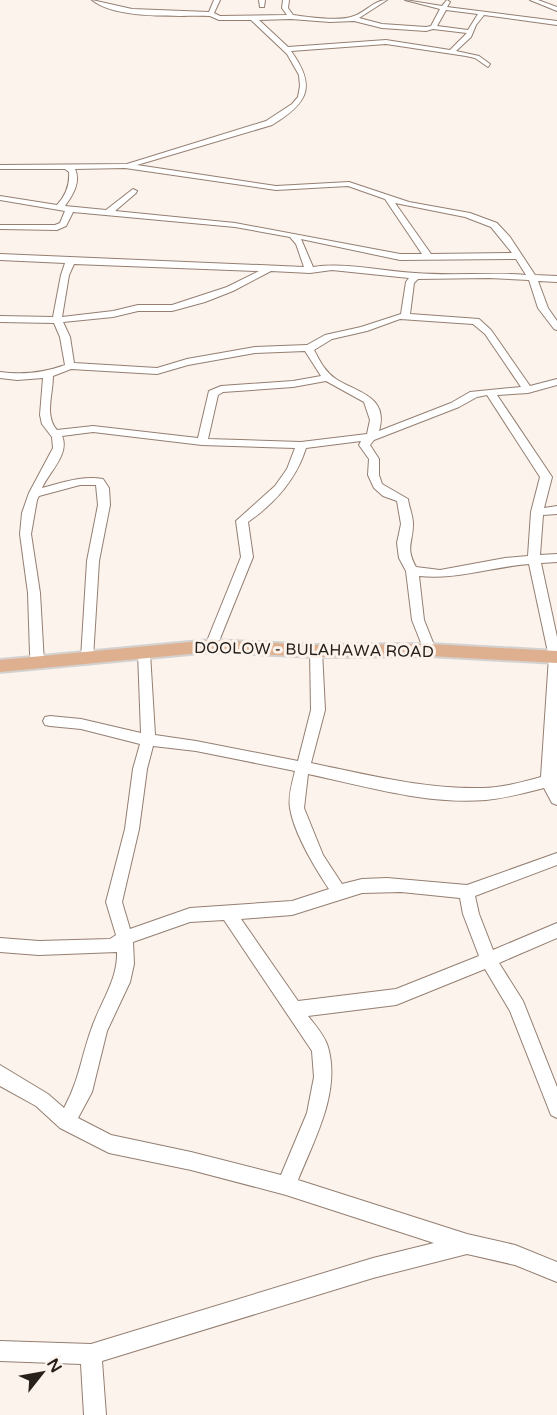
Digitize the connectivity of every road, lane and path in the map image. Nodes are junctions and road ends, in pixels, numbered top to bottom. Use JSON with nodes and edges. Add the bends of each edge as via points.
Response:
{"nodes":[{"id":1,"x":94,"y":0,"type":"edge"},
{"id":2,"x":217,"y":0,"type":"edge"},
{"id":3,"x":286,"y":0,"type":"edge"},
{"id":4,"x":384,"y":0,"type":"edge"},
{"id":5,"x":408,"y":0,"type":"edge"},
{"id":6,"x":450,"y":0,"type":"edge"},
{"id":7,"x":533,"y":0,"type":"edge"},
{"id":8,"x":417,"y":1,"type":"edge"},
{"id":9,"x":444,"y":8,"type":"junction"},
{"id":10,"x":557,"y":9,"type":"edge"},
{"id":11,"x":483,"y":12,"type":"junction"},
{"id":12,"x":211,"y":14,"type":"junction"},
{"id":13,"x":291,"y":17,"type":"junction"},
{"id":14,"x":253,"y":18,"type":"junction"},
{"id":15,"x":355,"y":19,"type":"junction"},
{"id":16,"x":557,"y":23,"type":"edge"},
{"id":17,"x":433,"y":27,"type":"junction"},
{"id":18,"x":472,"y":32,"type":"junction"},
{"id":19,"x":287,"y":49,"type":"junction"},
{"id":20,"x":451,"y":52,"type":"junction"},
{"id":21,"x":488,"y":64,"type":"dead end"},
{"id":22,"x":0,"y":166,"type":"edge"},
{"id":23,"x":68,"y":166,"type":"junction"},
{"id":24,"x":125,"y":166,"type":"junction"},
{"id":25,"x":133,"y":191,"type":"dead end"},
{"id":26,"x":0,"y":198,"type":"edge"},
{"id":27,"x":388,"y":198,"type":"junction"},
{"id":28,"x":59,"y":207,"type":"junction"},
{"id":29,"x":70,"y":209,"type":"junction"},
{"id":30,"x":108,"y":213,"type":"junction"},
{"id":31,"x":0,"y":227,"type":"edge"},
{"id":32,"x":293,"y":235,"type":"junction"},
{"id":33,"x":429,"y":256,"type":"junction"},
{"id":34,"x":517,"y":256,"type":"junction"},
{"id":35,"x":0,"y":257,"type":"edge"},
{"id":36,"x":70,"y":261,"type":"junction"},
{"id":37,"x":269,"y":268,"type":"junction"},
{"id":38,"x":310,"y":270,"type":"junction"},
{"id":39,"x":416,"y":276,"type":"junction"},
{"id":40,"x":533,"y":278,"type":"junction"},
{"id":41,"x":557,"y":279,"type":"edge"},
{"id":42,"x":405,"y":316,"type":"junction"},
{"id":43,"x":0,"y":319,"type":"edge"},
{"id":44,"x":57,"y":320,"type":"junction"},
{"id":45,"x":557,"y":327,"type":"edge"},
{"id":46,"x":310,"y":348,"type":"junction"},
{"id":47,"x":70,"y":366,"type":"junction"},
{"id":48,"x":0,"y":375,"type":"edge"},
{"id":49,"x":48,"y":375,"type":"junction"},
{"id":50,"x":327,"y":378,"type":"junction"},
{"id":51,"x":557,"y":382,"type":"edge"},
{"id":52,"x":528,"y":390,"type":"junction"},
{"id":53,"x":490,"y":392,"type":"junction"},
{"id":54,"x":56,"y":433,"type":"junction"},
{"id":55,"x":372,"y":436,"type":"junction"},
{"id":56,"x":202,"y":442,"type":"junction"},
{"id":57,"x":301,"y":445,"type":"junction"},
{"id":58,"x":35,"y":493,"type":"junction"},
{"id":59,"x":557,"y":510,"type":"edge"},
{"id":60,"x":537,"y":512,"type":"junction"},
{"id":61,"x":557,"y":558,"type":"edge"},
{"id":62,"x":534,"y":559,"type":"junction"},
{"id":63,"x":412,"y":571,"type":"junction"},
{"id":64,"x":211,"y":646,"type":"junction"},
{"id":65,"x":430,"y":650,"type":"junction"},
{"id":66,"x":316,"y":651,"type":"junction"},
{"id":67,"x":144,"y":653,"type":"junction"},
{"id":68,"x":556,"y":657,"type":"edge"},
{"id":69,"x":87,"y":658,"type":"junction"},
{"id":70,"x":37,"y":663,"type":"junction"},
{"id":71,"x":0,"y":666,"type":"edge"},
{"id":72,"x":50,"y":721,"type":"dead end"},
{"id":73,"x":148,"y":740,"type":"junction"},
{"id":74,"x":304,"y":766,"type":"junction"},
{"id":75,"x":552,"y":777,"type":"edge"},
{"id":76,"x":557,"y":799,"type":"edge"},
{"id":77,"x":557,"y":859,"type":"edge"},
{"id":78,"x":338,"y":890,"type":"junction"},
{"id":79,"x":467,"y":892,"type":"junction"},
{"id":80,"x":228,"y":913,"type":"junction"},
{"id":81,"x":557,"y":930,"type":"edge"},
{"id":82,"x":125,"y":938,"type":"junction"},
{"id":83,"x":0,"y":945,"type":"edge"},
{"id":84,"x":489,"y":961,"type":"junction"},
{"id":85,"x":293,"y":1010,"type":"junction"},
{"id":86,"x":3,"y":1081,"type":"edge"},
{"id":87,"x":557,"y":1109,"type":"edge"},
{"id":88,"x":66,"y":1122,"type":"junction"},
{"id":89,"x":286,"y":1186,"type":"junction"},
{"id":90,"x":467,"y":1245,"type":"junction"},
{"id":91,"x":557,"y":1272,"type":"edge"},
{"id":92,"x":0,"y":1351,"type":"edge"},
{"id":93,"x":91,"y":1354,"type":"junction"},
{"id":94,"x":95,"y":1415,"type":"edge"}],
"edges":[{"from":1,"to":12,"type":"street","via":[[105,6],[132,10]]},
{"from":2,"to":12,"type":"street"},
{"from":3,"to":13,"type":"street","via":[[285,8]]},
{"from":4,"to":15,"type":"street"},
{"from":5,"to":8,"type":"street"},
{"from":6,"to":9,"type":"street"},
{"from":7,"to":10,"type":"street"},
{"from":8,"to":9,"type":"street"},
{"from":9,"to":11,"type":"street"},
{"from":9,"to":17,"type":"street"},
{"from":11,"to":16,"type":"street"},
{"from":11,"to":18,"type":"street"},
{"from":12,"to":14,"type":"street","via":[[219,18]]},
{"from":13,"to":14,"type":"street"},
{"from":13,"to":15,"type":"street"},
{"from":14,"to":19,"type":"street"},
{"from":15,"to":17,"type":"street","via":[[382,26]]},
{"from":17,"to":18,"type":"street"},
{"from":18,"to":20,"type":"street"},
{"from":19,"to":20,"type":"street","via":[[386,42]]},
{"from":19,"to":24,"type":"street","via":[[303,86],[300,97],[285,114],[269,123]]},
{"from":20,"to":21,"type":"street","via":[[477,57]]},
{"from":22,"to":23,"type":"street"},
{"from":23,"to":24,"type":"street"},
{"from":23,"to":28,"type":"street","via":[[73,171],[73,182]]},
{"from":24,"to":27,"type":"street","via":[[276,188],[349,184]]},
{"from":25,"to":30,"type":"street"},
{"from":26,"to":28,"type":"street"},
{"from":27,"to":33,"type":"street"},
{"from":27,"to":34,"type":"street","via":[[468,215],[494,225]]},
{"from":28,"to":29,"type":"street"},
{"from":29,"to":30,"type":"street"},
{"from":29,"to":31,"type":"street","via":[[57,228]]},
{"from":30,"to":32,"type":"street","via":[[223,223]]},
{"from":32,"to":33,"type":"street","via":[[400,257]]},
{"from":32,"to":38,"type":"street"},
{"from":33,"to":34,"type":"street"},
{"from":34,"to":40,"type":"street"},
{"from":35,"to":36,"type":"street"},
{"from":36,"to":37,"type":"street"},
{"from":36,"to":44,"type":"street"},
{"from":37,"to":38,"type":"street"},
{"from":37,"to":44,"type":"street","via":[[230,289],[172,308],[138,308]]},
{"from":38,"to":39,"type":"street","via":[[341,268]]},
{"from":39,"to":40,"type":"street"},
{"from":39,"to":42,"type":"street","via":[[410,282]]},
{"from":40,"to":41,"type":"street"},
{"from":40,"to":45,"type":"street","via":[[543,308]]},
{"from":42,"to":46,"type":"street","via":[[394,316],[354,333],[335,335]]},
{"from":42,"to":52,"type":"street","via":[[476,321]]},
{"from":43,"to":44,"type":"street"},
{"from":44,"to":47,"type":"street","via":[[65,337]]},
{"from":46,"to":47,"type":"street","via":[[255,350],[157,370]]},
{"from":46,"to":50,"type":"street"},
{"from":47,"to":49,"type":"street"},
{"from":48,"to":49,"type":"street"},
{"from":49,"to":54,"type":"street","via":[[46,424]]},
{"from":50,"to":55,"type":"street","via":[[364,395],[373,406],[376,423]]},
{"from":50,"to":56,"type":"street","via":[[213,393]]},
{"from":51,"to":52,"type":"street"},
{"from":52,"to":53,"type":"street"},
{"from":53,"to":55,"type":"street","via":[[474,394],[448,408]]},
{"from":53,"to":60,"type":"street","via":[[546,477]]},
{"from":54,"to":56,"type":"street","via":[[93,429]]},
{"from":54,"to":58,"type":"street","via":[[59,444]]},
{"from":55,"to":57,"type":"street"},
{"from":55,"to":63,"type":"street","via":[[364,445],[374,459],[371,476],[375,484],[402,499],[407,524],[405,558]]},
{"from":56,"to":57,"type":"street"},
{"from":57,"to":64,"type":"street","via":[[297,463],[286,482],[264,507],[242,521],[247,557]]},
{"from":58,"to":69,"type":"street","via":[[80,482],[99,482],[103,488],[104,505],[93,561]]},
{"from":58,"to":70,"type":"street","via":[[26,524]]},
{"from":59,"to":60,"type":"street"},
{"from":60,"to":62,"type":"street"},
{"from":61,"to":62,"type":"street"},
{"from":62,"to":63,"type":"street","via":[[460,572]]},
{"from":62,"to":68,"type":"street"},
{"from":63,"to":65,"type":"street","via":[[417,620]]},
{"from":64,"to":66,"type":"main road","name":"DOOLOW - BULAHAWA ROAD"},
{"from":64,"to":67,"type":"main road","name":"DOOLOW - BULAHAWA ROAD"},
{"from":65,"to":66,"type":"main road","name":"DOOLOW - BULAHAWA ROAD"},
{"from":65,"to":68,"type":"main road","name":"DOOLOW - BULAHAWA ROAD"},
{"from":66,"to":74,"type":"street","via":[[318,710]]},
{"from":67,"to":69,"type":"main road","name":"DOOLOW - BULAHAWA ROAD"},
{"from":67,"to":73,"type":"street"},
{"from":68,"to":75,"type":"street"},
{"from":69,"to":70,"type":"main road","name":"DOOLOW - BULAHAWA ROAD"},
{"from":70,"to":71,"type":"main road","name":"DOOLOW - BULAHAWA ROAD"},
{"from":72,"to":73,"type":"street"},
{"from":73,"to":74,"type":"street"},
{"from":73,"to":82,"type":"street","via":[[114,902]]},
{"from":74,"to":75,"type":"street","via":[[426,792],[483,794],[513,790]]},
{"from":74,"to":78,"type":"street","via":[[297,808],[316,858]]},
{"from":75,"to":76,"type":"street"},
{"from":77,"to":79,"type":"street"},
{"from":78,"to":79,"type":"street","via":[[364,885]]},
{"from":78,"to":80,"type":"street","via":[[293,908]]},
{"from":79,"to":84,"type":"street"},
{"from":80,"to":82,"type":"street","via":[[190,915]]},
{"from":80,"to":85,"type":"street"},
{"from":81,"to":84,"type":"street"},
{"from":82,"to":83,"type":"street","via":[[113,946]]},
{"from":82,"to":88,"type":"street","via":[[122,982],[99,1031],[83,1092]]},
{"from":84,"to":85,"type":"street","via":[[396,997]]},
{"from":84,"to":87,"type":"street","via":[[517,1007]]},
{"from":85,"to":89,"type":"street","via":[[320,1048],[323,1077],[316,1113]]},
{"from":86,"to":88,"type":"street","via":[[42,1100]]},
{"from":88,"to":89,"type":"street","via":[[109,1144]]},
{"from":89,"to":90,"type":"street"},
{"from":90,"to":91,"type":"street","via":[[515,1255]]},
{"from":90,"to":93,"type":"street","via":[[373,1268]]},
{"from":92,"to":93,"type":"street"},
{"from":93,"to":94,"type":"street"}]}
